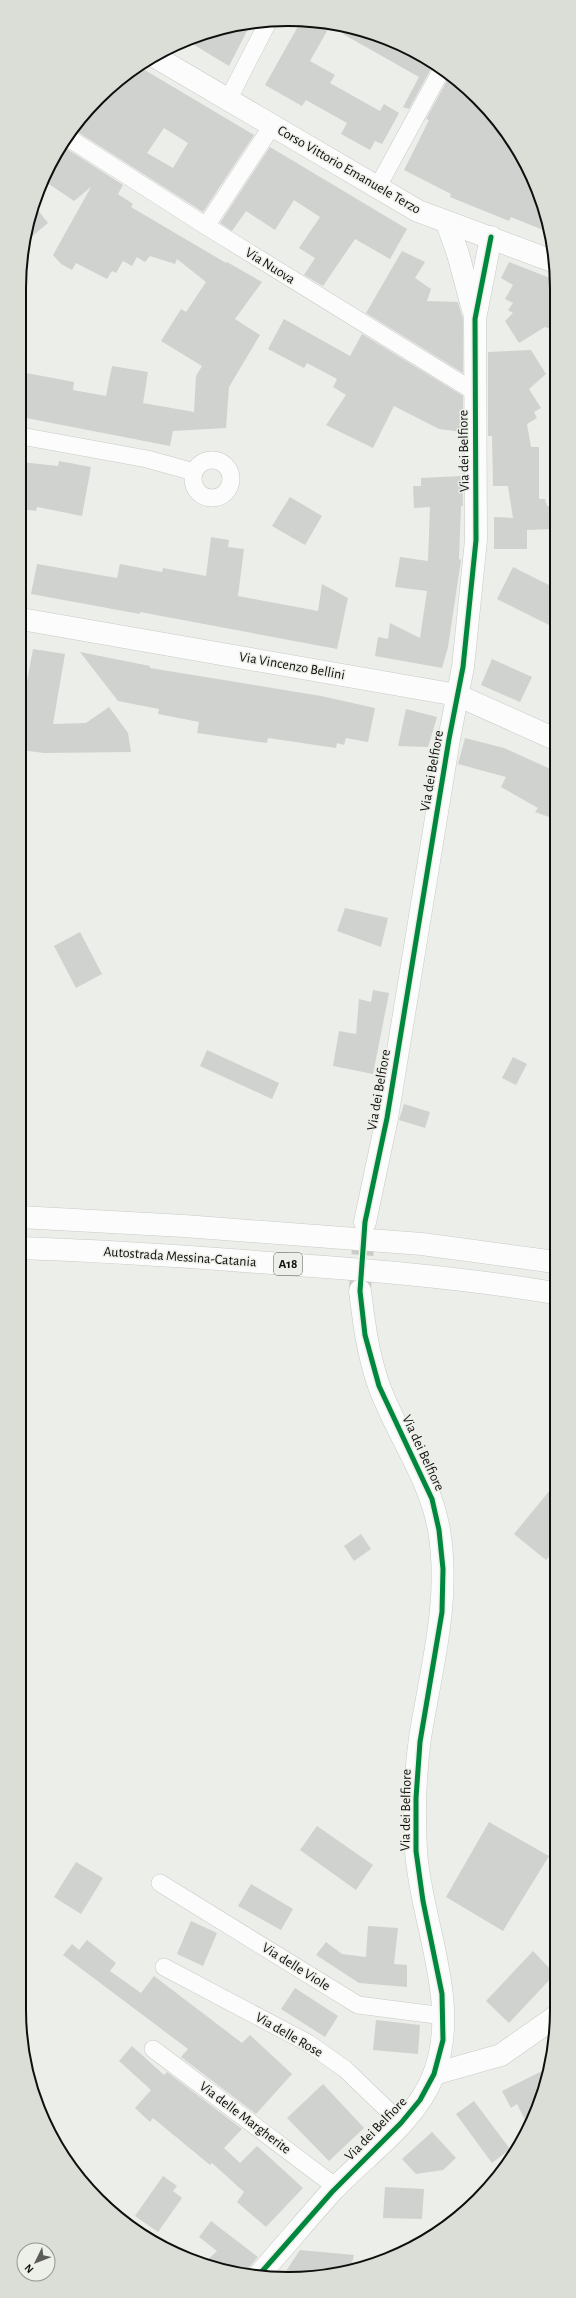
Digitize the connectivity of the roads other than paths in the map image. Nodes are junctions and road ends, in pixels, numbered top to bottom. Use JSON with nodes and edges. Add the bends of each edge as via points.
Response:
{"nodes":[{"id":1,"x":265,"y":27,"type":"edge"},
{"id":2,"x":160,"y":59,"type":"edge"},
{"id":3,"x":439,"y":74,"type":"edge"},
{"id":4,"x":228,"y":100,"type":"junction"},
{"id":5,"x":272,"y":126,"type":"junction"},
{"id":6,"x":72,"y":140,"type":"edge"},
{"id":7,"x":377,"y":188,"type":"junction"},
{"id":8,"x":447,"y":223,"type":"junction"},
{"id":9,"x":206,"y":226,"type":"junction"},
{"id":10,"x":491,"y":237,"type":"junction"},
{"id":11,"x":548,"y":259,"type":"edge"},
{"id":12,"x":475,"y":319,"type":"junction"},
{"id":13,"x":475,"y":392,"type":"junction"},
{"id":14,"x":26,"y":437,"type":"edge"},
{"id":15,"x":194,"y":472,"type":"dead end"},
{"id":16,"x":26,"y":620,"type":"edge"},
{"id":17,"x":457,"y":696,"type":"junction"},
{"id":18,"x":550,"y":737,"type":"edge"},
{"id":19,"x":26,"y":1217,"type":"edge"},
{"id":20,"x":366,"y":1222,"type":"tunnel mouth"},
{"id":21,"x":26,"y":1248,"type":"edge"},
{"id":22,"x":550,"y":1261,"type":"edge"},
{"id":23,"x":360,"y":1291,"type":"tunnel mouth"},
{"id":24,"x":550,"y":1292,"type":"edge"},
{"id":25,"x":160,"y":1883,"type":"dead end"},
{"id":26,"x":164,"y":1967,"type":"dead end"},
{"id":27,"x":444,"y":2016,"type":"junction"},
{"id":28,"x":549,"y":2021,"type":"edge"},
{"id":29,"x":153,"y":2049,"type":"dead end"},
{"id":30,"x":434,"y":2074,"type":"junction"},
{"id":31,"x":401,"y":2123,"type":"junction"},
{"id":32,"x":336,"y":2187,"type":"junction"},
{"id":33,"x":263,"y":2271,"type":"edge"}],
"edges":[{"from":1,"to":4,"type":"street"},
{"from":2,"to":4,"type":"main road","name":"Corso Vittorio Emanuele Terzo"},
{"from":3,"to":7,"type":"street"},
{"from":4,"to":5,"type":"main road","name":"Corso Vittorio Emanuele Terzo"},
{"from":5,"to":7,"type":"main road","name":"Corso Vittorio Emanuele Terzo"},
{"from":5,"to":9,"type":"street"},
{"from":6,"to":9,"type":"street","name":"Via Nuova"},
{"from":7,"to":8,"type":"main road","name":"Corso Vittorio Emanuele Terzo"},
{"from":8,"to":10,"type":"main road","name":"Corso Vittorio Emanuele Terzo"},
{"from":8,"to":12,"type":"main road"},
{"from":9,"to":13,"type":"street","name":"Via Nuova"},
{"from":10,"to":11,"type":"main road","name":"Corso Vittorio Emanuele Terzo"},
{"from":10,"to":12,"type":"main road"},
{"from":12,"to":13,"type":"main road","name":"Via dei Belfiore"},
{"from":13,"to":17,"type":"main road","name":"Via dei Belfiore","via":[[476,540],[465,653]]},
{"from":14,"to":15,"type":"street","via":[[146,458]]},
{"from":16,"to":17,"type":"main road","name":"Via Vincenzo Bellini"},
{"from":17,"to":18,"type":"main road","name":"Via Vincenzo Bellini"},
{"from":17,"to":20,"type":"main road","name":"Via dei Belfiore","via":[[387,1118]]},
{"from":19,"to":22,"type":"main road","number":"A18","via":[[422,1244]]},
{"from":21,"to":24,"type":"main road","name":"Autostrada Messina-Catania","number":"A18","via":[[318,1266],[417,1275]]},
{"from":23,"to":27,"type":"main road","name":"Via dei Belfiore","via":[[365,1335],[379,1386],[432,1499],[439,1530],[443,1569],[442,1612],[420,1742],[416,1851]]},
{"from":25,"to":27,"type":"street","name":"Via delle Viole","via":[[358,2005]]},
{"from":26,"to":31,"type":"street","name":"Via delle Rose","via":[[308,2044],[345,2069]]},
{"from":27,"to":30,"type":"main road","name":"Via dei Belfiore","via":[[443,2040]]},
{"from":28,"to":30,"type":"main road","via":[[501,2055]]},
{"from":29,"to":32,"type":"street","name":"Via delle Margherite"},
{"from":30,"to":31,"type":"main road","name":"Via dei Belfiore","via":[[420,2100]]},
{"from":31,"to":32,"type":"main road","name":"Via dei Belfiore"},
{"from":32,"to":33,"type":"main road","name":"Via dei Belfiore"}]}
